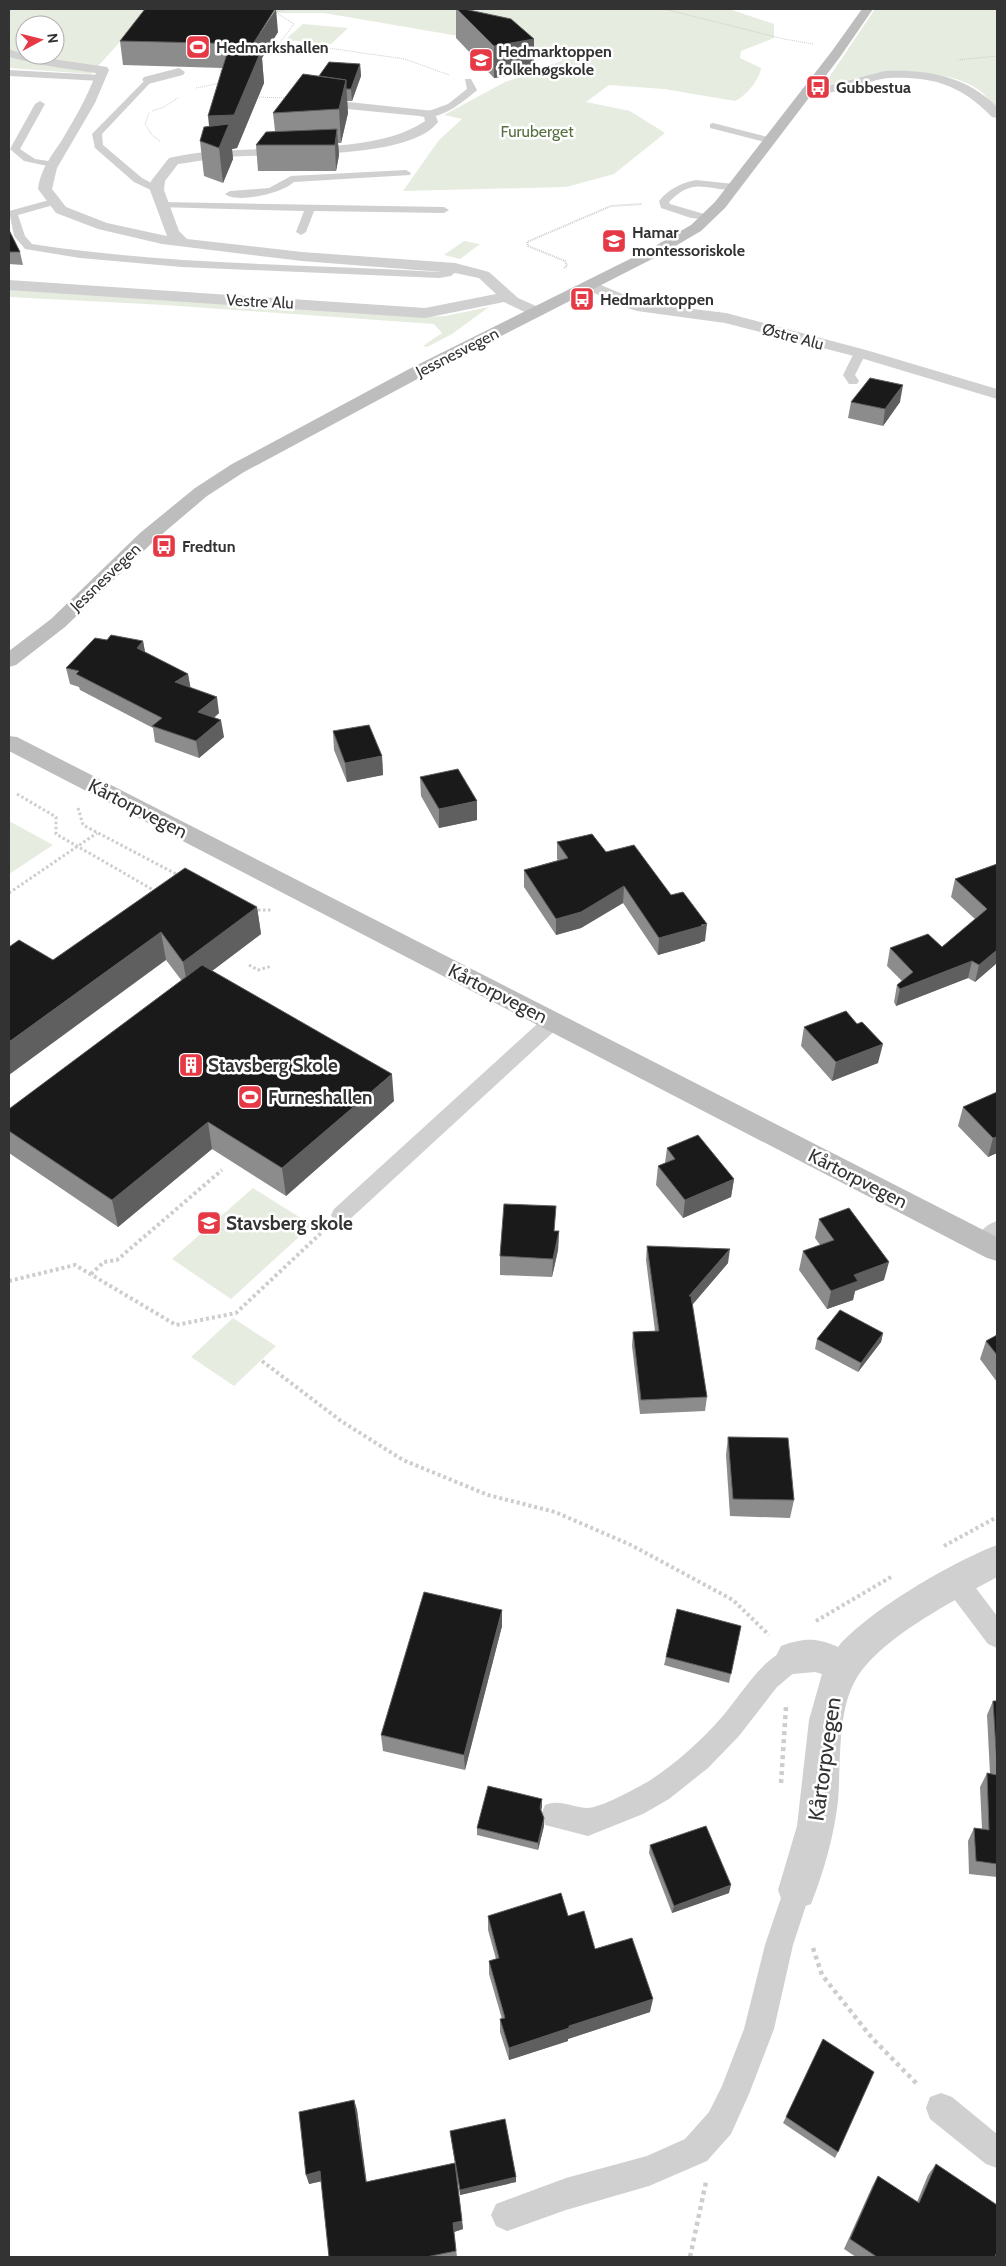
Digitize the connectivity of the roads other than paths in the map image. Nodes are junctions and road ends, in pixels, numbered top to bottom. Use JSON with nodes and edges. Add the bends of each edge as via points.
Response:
{"nodes":[{"id":1,"x":867,"y":9,"type":"edge"},
{"id":2,"x":9,"y":52,"type":"edge"},
{"id":3,"x":179,"y":72,"type":"edge"},
{"id":4,"x":9,"y":73,"type":"edge"},
{"id":5,"x":102,"y":74,"type":"junction"},
{"id":6,"x":148,"y":80,"type":"joint"},
{"id":7,"x":468,"y":81,"type":"road end"},
{"id":8,"x":807,"y":90,"type":"junction"},
{"id":9,"x":301,"y":101,"type":"edge"},
{"id":10,"x":40,"y":104,"type":"dead end"},
{"id":11,"x":429,"y":114,"type":"junction"},
{"id":12,"x":997,"y":114,"type":"edge"},
{"id":13,"x":713,"y":126,"type":"dead end"},
{"id":14,"x":769,"y":140,"type":"junction"},
{"id":15,"x":355,"y":146,"type":"junction"},
{"id":16,"x":174,"y":162,"type":"junction"},
{"id":17,"x":52,"y":164,"type":"junction"},
{"id":18,"x":406,"y":173,"type":"dead end"},
{"id":19,"x":734,"y":187,"type":"junction"},
{"id":20,"x":160,"y":199,"type":"junction"},
{"id":21,"x":53,"y":202,"type":"junction"},
{"id":22,"x":310,"y":208,"type":"junction"},
{"id":23,"x":444,"y":210,"type":"dead end"},
{"id":24,"x":11,"y":214,"type":"edge"},
{"id":25,"x":707,"y":218,"type":"junction"},
{"id":26,"x":301,"y":232,"type":"dead end"},
{"id":27,"x":183,"y":243,"type":"junction"},
{"id":28,"x":455,"y":268,"type":"junction"},
{"id":29,"x":9,"y":285,"type":"edge"},
{"id":30,"x":589,"y":285,"type":"junction"},
{"id":31,"x":509,"y":296,"type":"junction"},
{"id":32,"x":537,"y":312,"type":"junction"},
{"id":33,"x":860,"y":353,"type":"junction"},
{"id":34,"x":853,"y":382,"type":"dead end"},
{"id":35,"x":997,"y":394,"type":"edge"},
{"id":36,"x":9,"y":661,"type":"edge"},
{"id":37,"x":9,"y":742,"type":"edge"},
{"id":38,"x":552,"y":1021,"type":"junction"},
{"id":39,"x":341,"y":1214,"type":"road end"},
{"id":40,"x":994,"y":1242,"type":"edge"},
{"id":41,"x":997,"y":1560,"type":"edge"},
{"id":42,"x":957,"y":1583,"type":"junction"},
{"id":43,"x":997,"y":1636,"type":"edge"},
{"id":44,"x":793,"y":1658,"type":"joint"},
{"id":45,"x":843,"y":1667,"type":"junction"},
{"id":46,"x":555,"y":1815,"type":"dead end"},
{"id":47,"x":797,"y":1890,"type":"joint"},
{"id":48,"x":941,"y":2108,"type":"road end"},
{"id":49,"x":997,"y":2153,"type":"edge"},
{"id":50,"x":507,"y":2215,"type":"dead end"}],
"edges":[{"from":1,"to":8,"type":"main road","name":"Jessnesvegen"},
{"from":2,"to":5,"type":"street"},
{"from":3,"to":6,"type":"street"},
{"from":4,"to":5,"type":"lane"},
{"from":5,"to":17,"type":"street","via":[[71,135]]},
{"from":6,"to":20,"type":"lane","via":[[98,134],[98,146]]},
{"from":7,"to":11,"type":"lane","via":[[472,90],[451,106]]},
{"from":8,"to":12,"type":"street","via":[[878,77],[932,77],[974,92]]},
{"from":8,"to":14,"type":"main road","name":"Jessnesvegen"},
{"from":9,"to":11,"type":"street"},
{"from":10,"to":17,"type":"lane","via":[[14,149],[20,156]]},
{"from":11,"to":15,"type":"street","via":[[432,122],[428,128],[409,136]]},
{"from":13,"to":14,"type":"lane"},
{"from":14,"to":19,"type":"main road","name":"Jessnesvegen"},
{"from":15,"to":16,"type":"street","via":[[228,153]]},
{"from":15,"to":16,"type":"street","via":[[208,146],[191,150]]},
{"from":16,"to":20,"type":"street","via":[[158,181]]},
{"from":17,"to":21,"type":"street","via":[[45,188]]},
{"from":18,"to":20,"type":"lane","via":[[291,179],[263,192]]},
{"from":19,"to":25,"type":"main road","name":"Jessnesvegen"},
{"from":19,"to":25,"type":"lane","via":[[705,183],[682,186],[664,201],[674,210]]},
{"from":20,"to":22,"type":"lane"},
{"from":20,"to":27,"type":"street","via":[[172,233]]},
{"from":21,"to":24,"type":"lane"},
{"from":21,"to":27,"type":"street","via":[[106,229]]},
{"from":22,"to":23,"type":"lane"},
{"from":22,"to":26,"type":"lane"},
{"from":24,"to":28,"type":"lane","via":[[20,241],[29,247],[114,259],[221,267],[439,275]]},
{"from":25,"to":30,"type":"main road","name":"Jessnesvegen","via":[[679,239]]},
{"from":27,"to":28,"type":"street","via":[[243,252]]},
{"from":28,"to":31,"type":"street","via":[[484,275]]},
{"from":29,"to":31,"type":"street","name":"Vestre Alu","via":[[425,313]]},
{"from":30,"to":32,"type":"main road","name":"Jessnesvegen"},
{"from":30,"to":33,"type":"street","name":"Østre Alu","via":[[643,308],[726,318]]},
{"from":31,"to":32,"type":"street"},
{"from":32,"to":36,"type":"main road","name":"Jessnesvegen","via":[[280,444],[201,492],[147,537],[58,623]]},
{"from":33,"to":34,"type":"lane","via":[[849,375]]},
{"from":33,"to":35,"type":"street","name":"Østre Alu"},
{"from":37,"to":38,"type":"main road","name":"Kårtorpvegen"},
{"from":38,"to":39,"type":"lane"},
{"from":38,"to":40,"type":"main road","name":"Kårtorpvegen"},
{"from":41,"to":42,"type":"street","name":"Kårtorpvegen"},
{"from":42,"to":43,"type":"lane"},
{"from":42,"to":45,"type":"street","name":"Kårtorpvegen","via":[[886,1626]]},
{"from":44,"to":45,"type":"street","via":[[818,1655]]},
{"from":44,"to":46,"type":"lane","via":[[768,1678],[699,1759],[659,1790],[633,1805],[588,1822]]},
{"from":45,"to":47,"type":"street","name":"Kårtorpvegen","via":[[828,1710],[817,1818]]},
{"from":47,"to":50,"type":"lane","via":[[779,1945],[759,2029],[734,2094],[720,2123],[696,2150],[649,2171],[566,2194]]},
{"from":48,"to":49,"type":"lane"}]}
